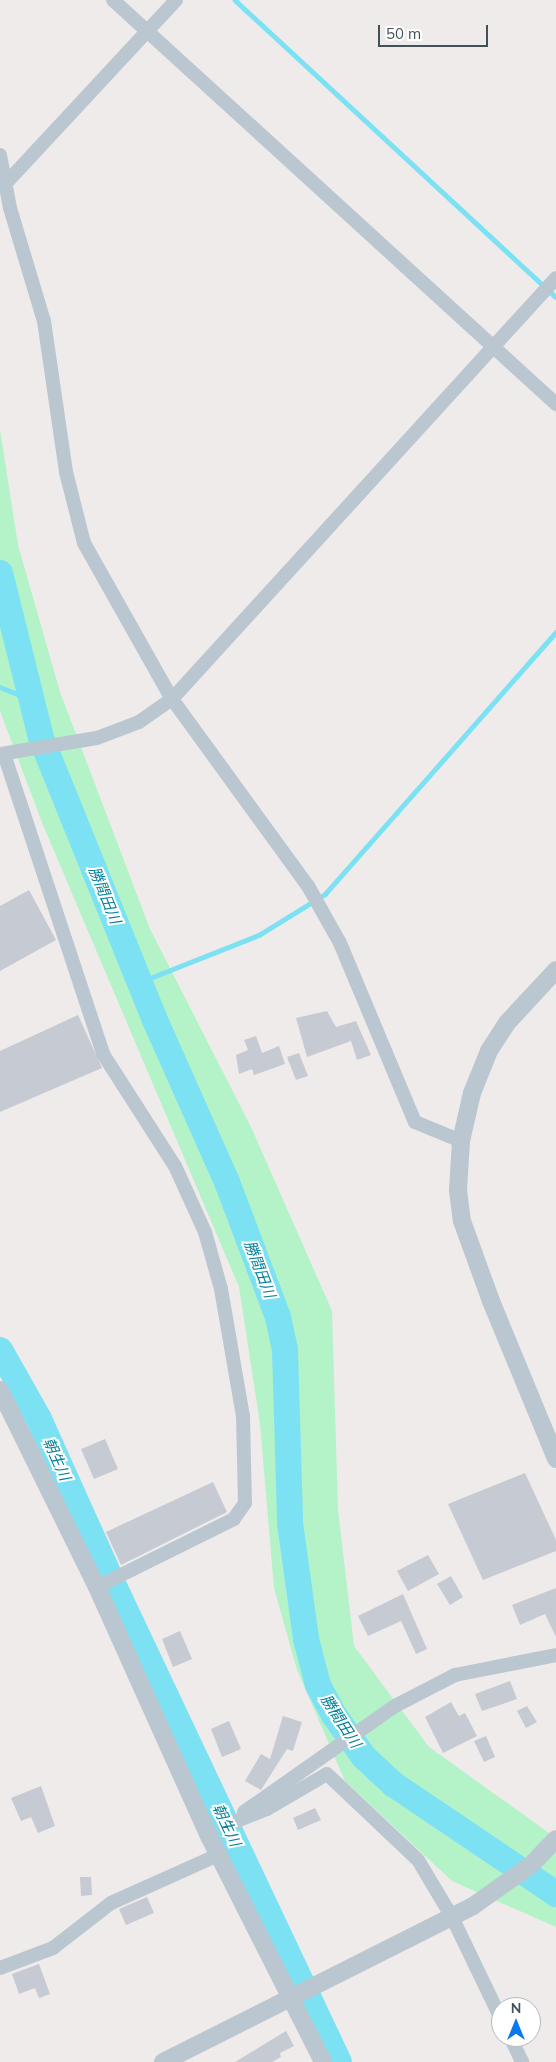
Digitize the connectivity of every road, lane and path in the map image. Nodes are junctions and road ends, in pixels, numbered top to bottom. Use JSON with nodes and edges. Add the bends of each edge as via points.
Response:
{"nodes":[{"id":1,"x":113,"y":0,"type":"edge"},
{"id":2,"x":176,"y":0,"type":"edge"},
{"id":3,"x":148,"y":32,"type":"junction"},
{"id":4,"x":0,"y":155,"type":"edge"},
{"id":5,"x":8,"y":181,"type":"junction"},
{"id":6,"x":556,"y":278,"type":"edge"},
{"id":7,"x":495,"y":346,"type":"junction"},
{"id":8,"x":556,"y":404,"type":"edge"},
{"id":9,"x":172,"y":699,"type":"junction"},
{"id":10,"x":2,"y":754,"type":"edge"},
{"id":11,"x":556,"y":970,"type":"edge"},
{"id":12,"x":461,"y":1141,"type":"junction"},
{"id":13,"x":0,"y":1390,"type":"edge"},
{"id":14,"x":556,"y":1459,"type":"edge"},
{"id":15,"x":97,"y":1588,"type":"junction"},
{"id":16,"x":556,"y":1655,"type":"edge"},
{"id":17,"x":224,"y":1826,"type":"junction"},
{"id":18,"x":210,"y":1838,"type":"junction"},
{"id":19,"x":556,"y":1839,"type":"edge"},
{"id":20,"x":220,"y":1854,"type":"junction"},
{"id":21,"x":452,"y":1917,"type":"junction"},
{"id":22,"x":0,"y":1968,"type":"edge"},
{"id":23,"x":291,"y":1998,"type":"junction"},
{"id":24,"x":491,"y":1998,"type":"edge"},
{"id":25,"x":515,"y":2047,"type":"edge"},
{"id":26,"x":163,"y":2062,"type":"edge"},
{"id":27,"x":323,"y":2062,"type":"edge"},
{"id":28,"x":522,"y":2062,"type":"edge"}],
"edges":[{"from":1,"to":3,"type":"street"},
{"from":2,"to":3,"type":"street"},
{"from":3,"to":5,"type":"street"},
{"from":3,"to":7,"type":"street"},
{"from":4,"to":5,"type":"street"},
{"from":5,"to":9,"type":"street","via":[[10,208],[44,322],[66,472],[84,542]]},
{"from":6,"to":7,"type":"street"},
{"from":7,"to":8,"type":"street"},
{"from":7,"to":9,"type":"street"},
{"from":9,"to":10,"type":"street","via":[[139,722],[87,740]]},
{"from":9,"to":12,"type":"street","via":[[308,886],[340,943],[415,1122]]},
{"from":10,"to":15,"type":"street","via":[[103,1054],[175,1166],[205,1232],[238,1375],[245,1503],[234,1519]]},
{"from":11,"to":12,"type":"street","via":[[507,1024],[489,1051],[472,1093]]},
{"from":12,"to":14,"type":"street","via":[[458,1190],[462,1221]]},
{"from":13,"to":15,"type":"street"},
{"from":15,"to":18,"type":"street"},
{"from":16,"to":17,"type":"street","via":[[455,1675],[395,1706]]},
{"from":17,"to":18,"type":"street"},
{"from":17,"to":21,"type":"street","via":[[267,1809],[327,1774],[418,1860]]},
{"from":18,"to":20,"type":"street"},
{"from":19,"to":21,"type":"street","via":[[531,1865]]},
{"from":20,"to":22,"type":"street","via":[[111,1904],[53,1948]]},
{"from":20,"to":23,"type":"street"},
{"from":21,"to":23,"type":"street"},
{"from":21,"to":24,"type":"street"},
{"from":23,"to":26,"type":"street"},
{"from":23,"to":27,"type":"street"},
{"from":25,"to":28,"type":"street"}]}
